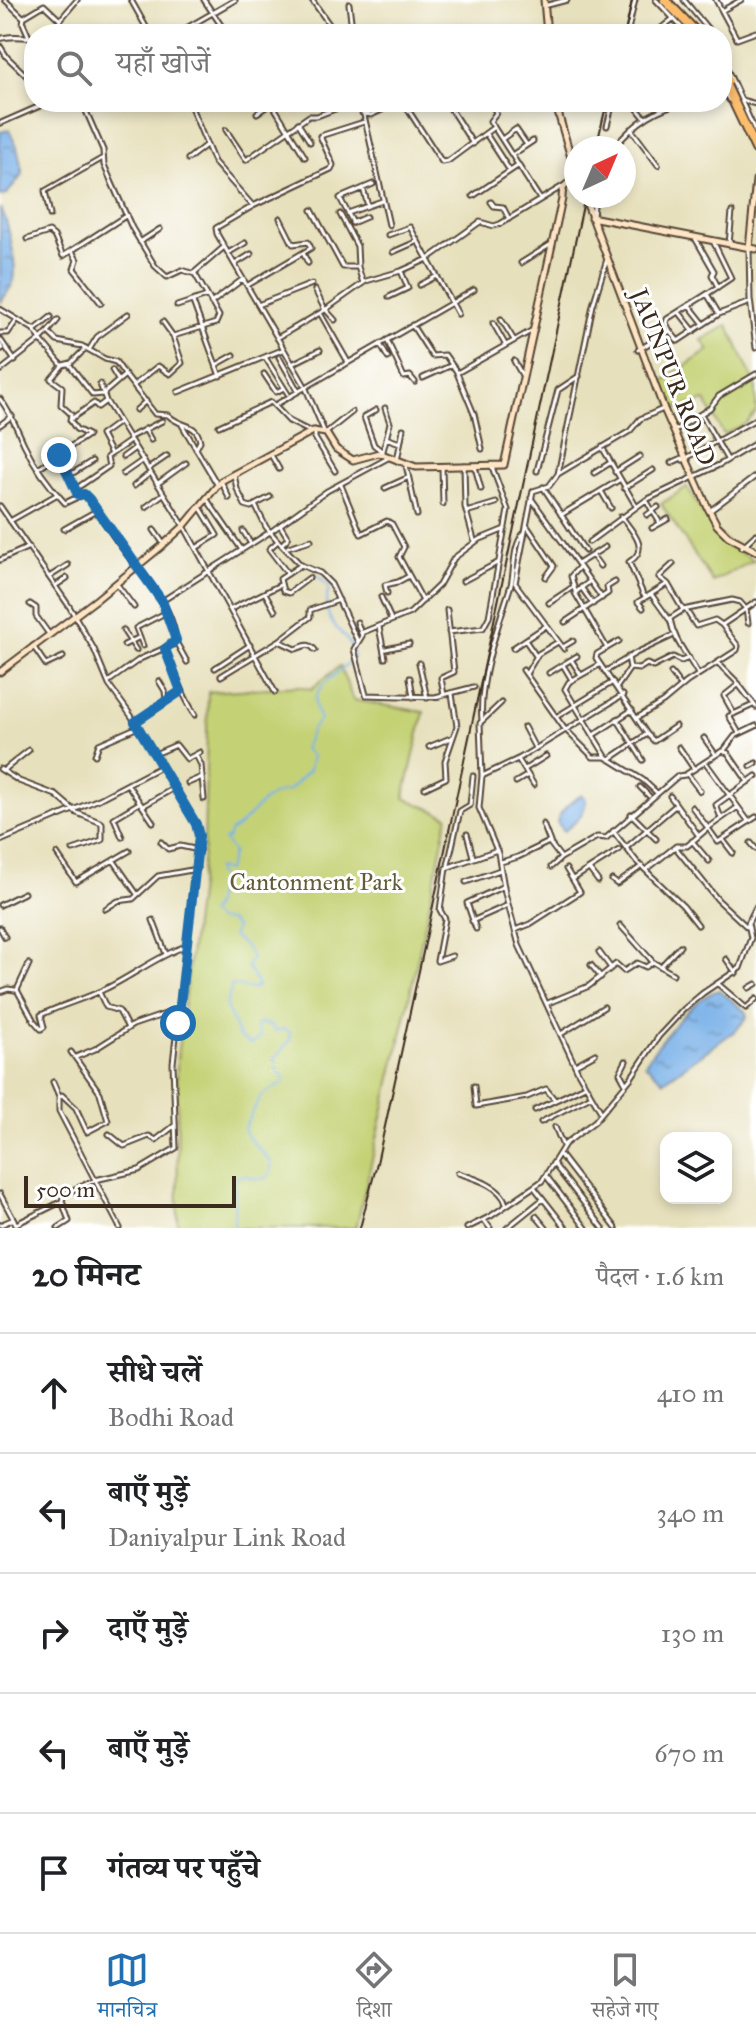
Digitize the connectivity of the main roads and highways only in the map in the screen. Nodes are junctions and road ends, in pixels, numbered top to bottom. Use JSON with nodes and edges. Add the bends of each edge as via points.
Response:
{"nodes":[{"id":1,"x":665,"y":0,"type":"edge"},
{"id":2,"x":673,"y":0,"type":"edge"},
{"id":3,"x":690,"y":24,"type":"edge"},
{"id":4,"x":696,"y":24,"type":"edge"},
{"id":5,"x":732,"y":91,"type":"edge"},
{"id":6,"x":732,"y":96,"type":"edge"},
{"id":7,"x":744,"y":119,"type":"junction"},
{"id":8,"x":756,"y":140,"type":"edge"},
{"id":9,"x":756,"y":149,"type":"edge"}],
"edges":[{"from":1,"to":3,"type":"highway"},
{"from":2,"to":4,"type":"highway"},
{"from":5,"to":7,"type":"highway"},
{"from":6,"to":7,"type":"highway"},
{"from":7,"to":8,"type":"highway"},
{"from":7,"to":9,"type":"highway"}]}
